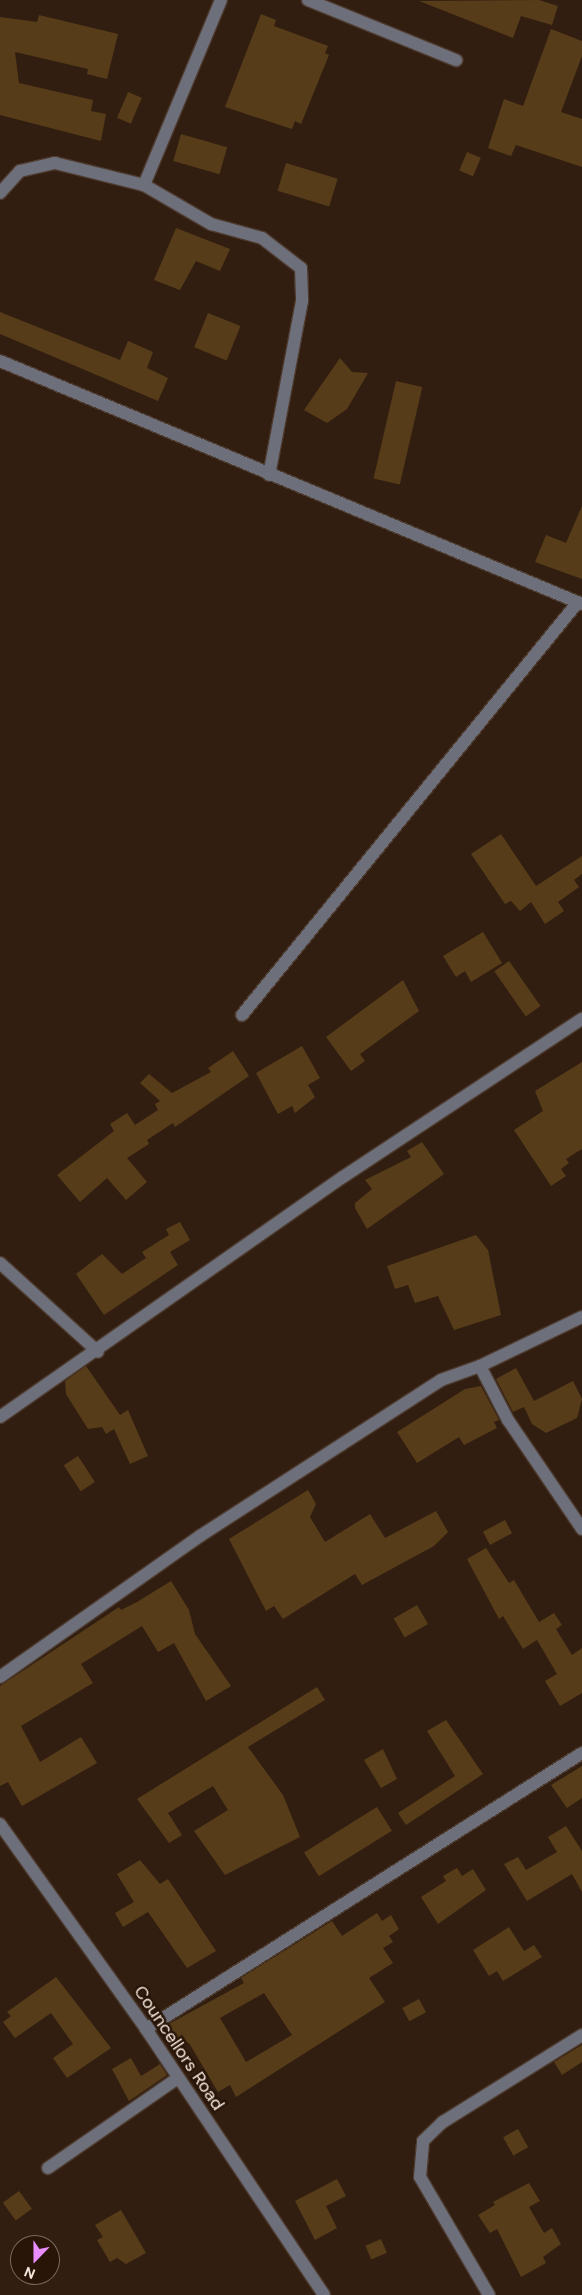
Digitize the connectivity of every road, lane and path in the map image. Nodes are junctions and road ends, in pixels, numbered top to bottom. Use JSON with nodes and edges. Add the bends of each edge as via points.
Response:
{"nodes":[{"id":1,"x":221,"y":0,"type":"edge"},
{"id":2,"x":308,"y":0,"type":"edge"},
{"id":3,"x":456,"y":60,"type":"dead end"},
{"id":4,"x":144,"y":185,"type":"junction"},
{"id":5,"x":0,"y":193,"type":"edge"},
{"id":6,"x":0,"y":361,"type":"edge"},
{"id":7,"x":269,"y":476,"type":"junction"},
{"id":8,"x":580,"y":603,"type":"edge"},
{"id":9,"x":242,"y":1015,"type":"dead end"},
{"id":10,"x":582,"y":1019,"type":"edge"},
{"id":11,"x":0,"y":1263,"type":"edge"},
{"id":12,"x":582,"y":1317,"type":"edge"},
{"id":13,"x":98,"y":1352,"type":"junction"},
{"id":14,"x":480,"y":1366,"type":"junction"},
{"id":15,"x":0,"y":1417,"type":"edge"},
{"id":16,"x":582,"y":1529,"type":"edge"},
{"id":17,"x":0,"y":1676,"type":"edge"},
{"id":18,"x":582,"y":1753,"type":"edge"},
{"id":19,"x":0,"y":1824,"type":"edge"},
{"id":20,"x":146,"y":2029,"type":"junction"},
{"id":21,"x":582,"y":2035,"type":"edge"},
{"id":22,"x":178,"y":2078,"type":"junction"},
{"id":23,"x":48,"y":2168,"type":"dead end"},
{"id":24,"x":324,"y":2295,"type":"edge"},
{"id":25,"x":489,"y":2295,"type":"edge"}],
"edges":[{"from":1,"to":4,"type":"street"},
{"from":2,"to":3,"type":"street"},
{"from":4,"to":5,"type":"street","via":[[55,163],[20,171]]},
{"from":4,"to":7,"type":"street","via":[[211,224],[262,238],[301,268],[302,301]]},
{"from":6,"to":7,"type":"street"},
{"from":7,"to":8,"type":"street"},
{"from":8,"to":9,"type":"street"},
{"from":10,"to":13,"type":"street","via":[[343,1177]]},
{"from":11,"to":13,"type":"street"},
{"from":12,"to":14,"type":"street"},
{"from":13,"to":15,"type":"street"},
{"from":14,"to":16,"type":"street","via":[[508,1420]]},
{"from":14,"to":17,"type":"street","via":[[441,1380],[200,1536]]},
{"from":18,"to":20,"type":"street"},
{"from":19,"to":20,"type":"street","name":"Councellors Road"},
{"from":20,"to":22,"type":"street","name":"Councellors Road"},
{"from":21,"to":25,"type":"street","via":[[443,2122],[423,2141],[420,2176]]},
{"from":22,"to":23,"type":"street"},
{"from":22,"to":24,"type":"street","name":"Councellors Road"}]}
